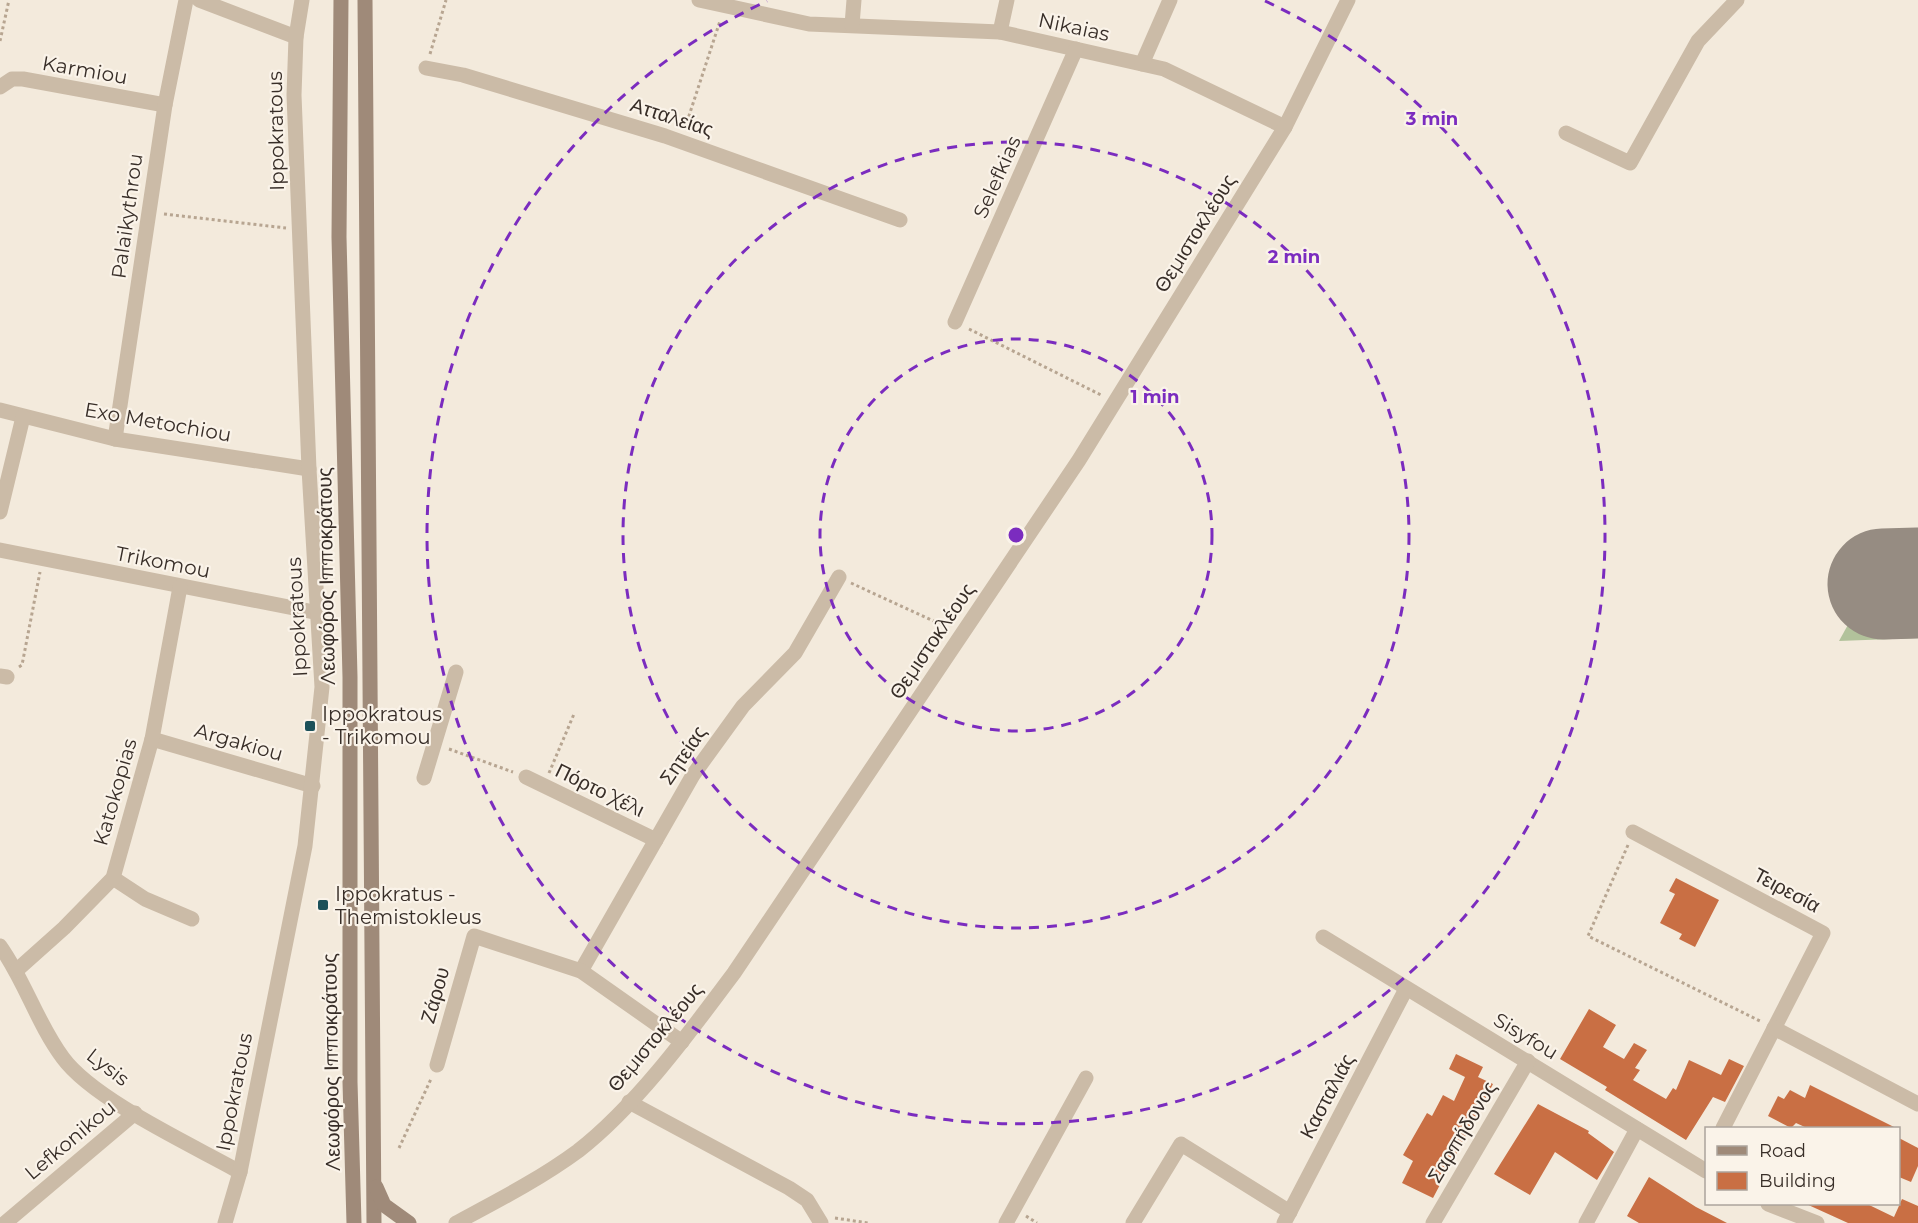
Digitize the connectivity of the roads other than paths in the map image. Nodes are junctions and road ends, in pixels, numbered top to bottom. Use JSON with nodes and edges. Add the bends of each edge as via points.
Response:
{"nodes":[{"id":1,"x":186,"y":0,"type":"edge"},
{"id":2,"x":199,"y":0,"type":"edge"},
{"id":3,"x":302,"y":0,"type":"edge"},
{"id":4,"x":341,"y":0,"type":"edge"},
{"id":5,"x":365,"y":0,"type":"edge"},
{"id":6,"x":699,"y":0,"type":"edge"},
{"id":7,"x":854,"y":0,"type":"edge"},
{"id":8,"x":1007,"y":0,"type":"edge"},
{"id":9,"x":1170,"y":0,"type":"edge"},
{"id":10,"x":1348,"y":0,"type":"edge"},
{"id":11,"x":1737,"y":0,"type":"edge"},
{"id":12,"x":718,"y":4,"type":"edge"},
{"id":13,"x":852,"y":25,"type":"junction"},
{"id":14,"x":1000,"y":33,"type":"junction"},
{"id":15,"x":296,"y":37,"type":"junction"},
{"id":16,"x":1076,"y":50,"type":"junction"},
{"id":17,"x":1142,"y":64,"type":"junction"},
{"id":18,"x":426,"y":68,"type":"road end"},
{"id":19,"x":0,"y":87,"type":"edge"},
{"id":20,"x":165,"y":105,"type":"junction"},
{"id":21,"x":1285,"y":128,"type":"junction"},
{"id":22,"x":1566,"y":133,"type":"dead end"},
{"id":23,"x":900,"y":220,"type":"dead end"},
{"id":24,"x":955,"y":321,"type":"road end"},
{"id":25,"x":0,"y":410,"type":"edge"},
{"id":26,"x":23,"y":417,"type":"junction"},
{"id":27,"x":115,"y":439,"type":"junction"},
{"id":28,"x":309,"y":469,"type":"junction"},
{"id":29,"x":0,"y":512,"type":"edge"},
{"id":30,"x":0,"y":550,"type":"edge"},
{"id":31,"x":839,"y":577,"type":"road end"},
{"id":32,"x":180,"y":587,"type":"junction"},
{"id":33,"x":319,"y":613,"type":"junction"},
{"id":34,"x":456,"y":672,"type":"dead end"},
{"id":35,"x":152,"y":739,"type":"junction"},
{"id":36,"x":526,"y":777,"type":"road end"},
{"id":37,"x":424,"y":778,"type":"dead end"},
{"id":38,"x":313,"y":786,"type":"junction"},
{"id":39,"x":1633,"y":831,"type":"road end"},
{"id":40,"x":656,"y":840,"type":"junction"},
{"id":41,"x":113,"y":878,"type":"junction"},
{"id":42,"x":192,"y":920,"type":"dead end"},
{"id":43,"x":1323,"y":937,"type":"dead end"},
{"id":44,"x":0,"y":946,"type":"edge"},
{"id":45,"x":17,"y":970,"type":"junction"},
{"id":46,"x":581,"y":970,"type":"junction"},
{"id":47,"x":1406,"y":989,"type":"junction"},
{"id":48,"x":1774,"y":1028,"type":"junction"},
{"id":49,"x":682,"y":1042,"type":"junction"},
{"id":50,"x":1528,"y":1062,"type":"junction"},
{"id":51,"x":437,"y":1065,"type":"road end"},
{"id":52,"x":1086,"y":1078,"type":"dead end"},
{"id":53,"x":630,"y":1102,"type":"junction"},
{"id":54,"x":1918,"y":1104,"type":"edge"},
{"id":55,"x":135,"y":1113,"type":"junction"},
{"id":56,"x":1724,"y":1127,"type":"edge"},
{"id":57,"x":1637,"y":1130,"type":"junction"},
{"id":58,"x":1705,"y":1167,"type":"edge"},
{"id":59,"x":240,"y":1172,"type":"junction"},
{"id":60,"x":375,"y":1185,"type":"junction"},
{"id":61,"x":1773,"y":1205,"type":"edge"},
{"id":62,"x":1287,"y":1217,"type":"edge"},
{"id":63,"x":820,"y":1220,"type":"edge"},
{"id":64,"x":5,"y":1223,"type":"edge"},
{"id":65,"x":225,"y":1223,"type":"edge"},
{"id":66,"x":354,"y":1223,"type":"edge"},
{"id":67,"x":374,"y":1223,"type":"edge"},
{"id":68,"x":409,"y":1223,"type":"edge"},
{"id":69,"x":456,"y":1223,"type":"edge"},
{"id":70,"x":1006,"y":1223,"type":"edge"},
{"id":71,"x":1133,"y":1223,"type":"edge"},
{"id":72,"x":1433,"y":1223,"type":"edge"},
{"id":73,"x":1586,"y":1223,"type":"edge"},
{"id":74,"x":1817,"y":1223,"type":"edge"}],
"edges":[{"from":1,"to":20,"type":"street","name":"Palaikythrou"},
{"from":2,"to":15,"type":"street"},
{"from":3,"to":15,"type":"street","name":"Ippokratous"},
{"from":4,"to":66,"type":"main road","name":"Λεωφόρος Ιπποκράτους","via":[[339,237],[350,677]]},
{"from":5,"to":60,"type":"main road"},
{"from":6,"to":12,"type":"street","name":"Nikaias"},
{"from":7,"to":13,"type":"street"},
{"from":8,"to":14,"type":"street"},
{"from":9,"to":17,"type":"street"},
{"from":10,"to":21,"type":"street","name":"Θεμιστοκλέους"},
{"from":11,"to":22,"type":"street","via":[[1698,40],[1630,163]]},
{"from":12,"to":13,"type":"street","name":"Nikaias","via":[[809,24]]},
{"from":13,"to":14,"type":"street","name":"Nikaias"},
{"from":14,"to":16,"type":"street","name":"Nikaias"},
{"from":15,"to":28,"type":"street","name":"Ippokratous","via":[[294,95]]},
{"from":16,"to":17,"type":"street","name":"Nikaias"},
{"from":16,"to":24,"type":"street","name":"Selefkias"},
{"from":17,"to":21,"type":"street","name":"Nikaias","via":[[1164,69]]},
{"from":18,"to":23,"type":"street","name":"Ατταλείας","via":[[463,75],[681,141]]},
{"from":19,"to":20,"type":"street","name":"Karmiou","via":[[12,79],[23,79]]},
{"from":20,"to":27,"type":"street","name":"Palaikythrou"},
{"from":21,"to":49,"type":"street","name":"Θεμιστοκλέους","via":[[1079,460],[734,973]]},
{"from":25,"to":26,"type":"street","name":"Exo Metochiou"},
{"from":26,"to":27,"type":"street","name":"Exo Metochiou"},
{"from":26,"to":29,"type":"street"},
{"from":27,"to":28,"type":"street","name":"Exo Metochiou"},
{"from":28,"to":33,"type":"street","name":"Ippokratous"},
{"from":30,"to":32,"type":"street","name":"Trikomou"},
{"from":31,"to":40,"type":"street","name":"Σητείας","via":[[795,653],[743,706],[693,775]]},
{"from":32,"to":33,"type":"street","name":"Trikomou"},
{"from":32,"to":35,"type":"street","name":"Katokopias"},
{"from":33,"to":38,"type":"street","name":"Ippokratous","via":[[322,687]]},
{"from":34,"to":37,"type":"street"},
{"from":35,"to":38,"type":"street","name":"Argakiou"},
{"from":35,"to":41,"type":"street","name":"Katokopias"},
{"from":36,"to":40,"type":"street","name":"Πόρτο Χέλι"},
{"from":38,"to":59,"type":"street","name":"Ippokratous","via":[[305,846]]},
{"from":39,"to":48,"type":"street","name":"Τειρεσία","via":[[1823,933]]},
{"from":40,"to":46,"type":"street","name":"Σητείας"},
{"from":41,"to":42,"type":"street","via":[[145,899]]},
{"from":41,"to":45,"type":"street","name":"Katokopias"},
{"from":43,"to":47,"type":"street","name":"Sisyfou"},
{"from":44,"to":45,"type":"street","name":"Lysis"},
{"from":45,"to":55,"type":"street","name":"Lysis","via":[[64,1060],[93,1086]]},
{"from":46,"to":49,"type":"street"},
{"from":46,"to":51,"type":"street","name":"Ζάρου","via":[[474,936]]},
{"from":47,"to":50,"type":"street","name":"Sisyfou"},
{"from":47,"to":62,"type":"street","name":"Κασταλιάς"},
{"from":48,"to":54,"type":"street"},
{"from":48,"to":56,"type":"street","name":"Τειρεσία"},
{"from":49,"to":53,"type":"street","name":"Θεμιστοκλέους"},
{"from":50,"to":57,"type":"street","name":"Sisyfou"},
{"from":50,"to":72,"type":"street","name":"Σαρπήδονος"},
{"from":52,"to":70,"type":"street"},
{"from":53,"to":63,"type":"street","via":[[789,1188],[807,1200]]},
{"from":53,"to":69,"type":"street","name":"Θεμιστοκλέους","via":[[579,1150],[526,1185]]},
{"from":55,"to":59,"type":"street","name":"Lysis"},
{"from":55,"to":64,"type":"street","name":"Lefkonikou"},
{"from":57,"to":58,"type":"street","name":"Sisyfou"},
{"from":57,"to":73,"type":"street"},
{"from":59,"to":65,"type":"street","name":"Ippokratous"},
{"from":60,"to":67,"type":"main road"},
{"from":60,"to":68,"type":"main road","via":[[384,1205]]},
{"from":61,"to":74,"type":"street"},
{"from":62,"to":71,"type":"street","via":[[1181,1144]]}]}
